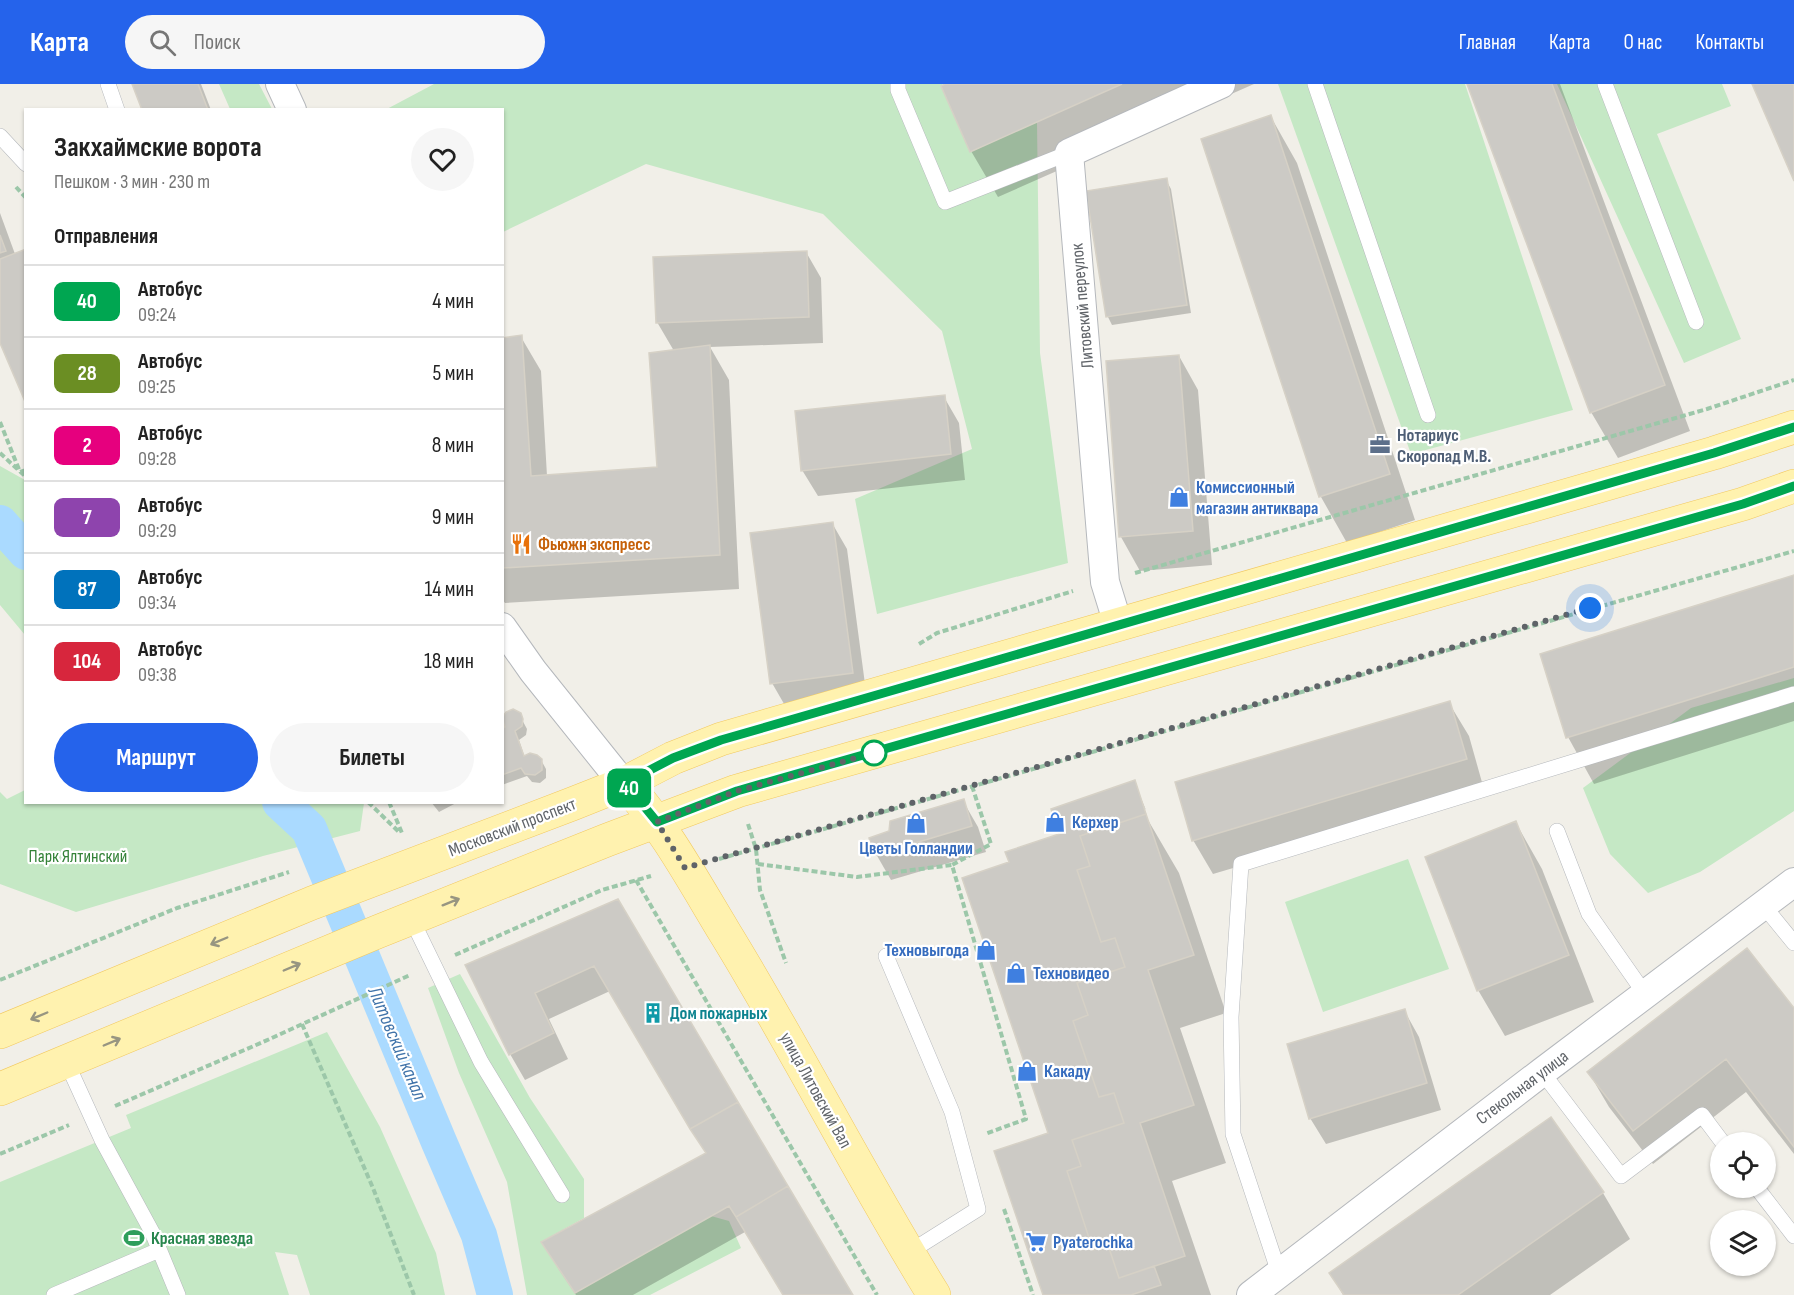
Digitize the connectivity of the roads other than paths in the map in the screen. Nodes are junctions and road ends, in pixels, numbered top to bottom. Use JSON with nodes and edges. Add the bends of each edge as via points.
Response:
{"nodes":[{"id":1,"x":108,"y":84,"type":"edge"},
{"id":2,"x":280,"y":84,"type":"edge"},
{"id":3,"x":898,"y":84,"type":"edge"},
{"id":4,"x":1221,"y":84,"type":"edge"},
{"id":5,"x":1315,"y":84,"type":"edge"},
{"id":6,"x":1605,"y":84,"type":"edge"},
{"id":7,"x":116,"y":108,"type":"edge"},
{"id":8,"x":291,"y":108,"type":"edge"},
{"id":9,"x":0,"y":136,"type":"edge"},
{"id":10,"x":1069,"y":153,"type":"junction"},
{"id":11,"x":24,"y":162,"type":"edge"},
{"id":12,"x":1695,"y":322,"type":"dead end"},
{"id":13,"x":1428,"y":416,"type":"dead end"},
{"id":14,"x":1794,"y":427,"type":"edge"},
{"id":15,"x":1794,"y":486,"type":"edge"},
{"id":16,"x":1118,"y":624,"type":"junction"},
{"id":17,"x":504,"y":630,"type":"edge"},
{"id":18,"x":1794,"y":694,"type":"edge"},
{"id":19,"x":625,"y":783,"type":"junction"},
{"id":20,"x":657,"y":822,"type":"junction"},
{"id":21,"x":1557,"y":831,"type":"dead end"},
{"id":22,"x":1794,"y":882,"type":"edge"},
{"id":23,"x":1763,"y":905,"type":"junction"},
{"id":24,"x":411,"y":918,"type":"junction"},
{"id":25,"x":1794,"y":943,"type":"edge"},
{"id":26,"x":886,"y":956,"type":"dead end"},
{"id":27,"x":1645,"y":994,"type":"junction"},
{"id":28,"x":0,"y":1032,"type":"edge"},
{"id":29,"x":66,"y":1062,"type":"junction"},
{"id":30,"x":1542,"y":1072,"type":"junction"},
{"id":31,"x":0,"y":1089,"type":"edge"},
{"id":32,"x":1715,"y":1132,"type":"edge"},
{"id":33,"x":562,"y":1195,"type":"dead end"},
{"id":34,"x":1765,"y":1198,"type":"edge"},
{"id":35,"x":1794,"y":1236,"type":"edge"},
{"id":36,"x":159,"y":1250,"type":"junction"},
{"id":37,"x":908,"y":1253,"type":"junction"},
{"id":38,"x":1279,"y":1273,"type":"junction"},
{"id":39,"x":54,"y":1295,"type":"edge"},
{"id":40,"x":178,"y":1295,"type":"edge"},
{"id":41,"x":934,"y":1295,"type":"edge"},
{"id":42,"x":1251,"y":1295,"type":"edge"}],
"edges":[{"from":1,"to":7,"type":"lane"},
{"from":2,"to":8,"type":"street"},
{"from":3,"to":10,"type":"lane","via":[[945,202]]},
{"from":4,"to":10,"type":"street"},
{"from":5,"to":13,"type":"lane"},
{"from":6,"to":12,"type":"lane"},
{"from":9,"to":11,"type":"lane"},
{"from":10,"to":16,"type":"street","name":"Литовский переулок","via":[[1105,582]]},
{"from":14,"to":16,"type":"main road","name":"Московский проспект"},
{"from":15,"to":20,"type":"main road","via":[[1743,504],[737,791]]},
{"from":16,"to":19,"type":"main road","name":"Московский проспект","via":[[721,740],[673,758]]},
{"from":17,"to":19,"type":"street","name":"улица Литовский Вал","via":[[532,671]]},
{"from":18,"to":38,"type":"lane","via":[[1241,864],[1231,1017],[1233,1134]]},
{"from":19,"to":20,"type":"main road","name":"улица Литовский Вал"},
{"from":19,"to":28,"type":"main road","name":"Московский проспект","one_way":true,"via":[[312,903]]},
{"from":24,"to":20,"type":"main road","one_way":true},
{"from":20,"to":37,"type":"main road","name":"улица Литовский Вал","via":[[761,992]]},
{"from":21,"to":27,"type":"lane","via":[[1589,914]]},
{"from":22,"to":23,"type":"street","name":"Стекольная улица"},
{"from":23,"to":25,"type":"lane"},
{"from":23,"to":27,"type":"street","name":"Стекольная улица"},
{"from":29,"to":24,"type":"main road","one_way":true},
{"from":24,"to":33,"type":"lane","via":[[481,1062]]},
{"from":26,"to":37,"type":"lane","via":[[952,1112],[978,1209]]},
{"from":27,"to":30,"type":"street","name":"Стекольная улица"},
{"from":29,"to":31,"type":"main road"},
{"from":29,"to":36,"type":"lane"},
{"from":30,"to":32,"type":"lane","via":[[1621,1176],[1702,1115]]},
{"from":30,"to":38,"type":"street","name":"Стекольная улица"},
{"from":34,"to":35,"type":"lane"},
{"from":36,"to":39,"type":"lane"},
{"from":36,"to":40,"type":"lane"},
{"from":37,"to":41,"type":"main road","name":"улица Литовский Вал"},
{"from":38,"to":42,"type":"street","name":"Стекольная улица"}]}
